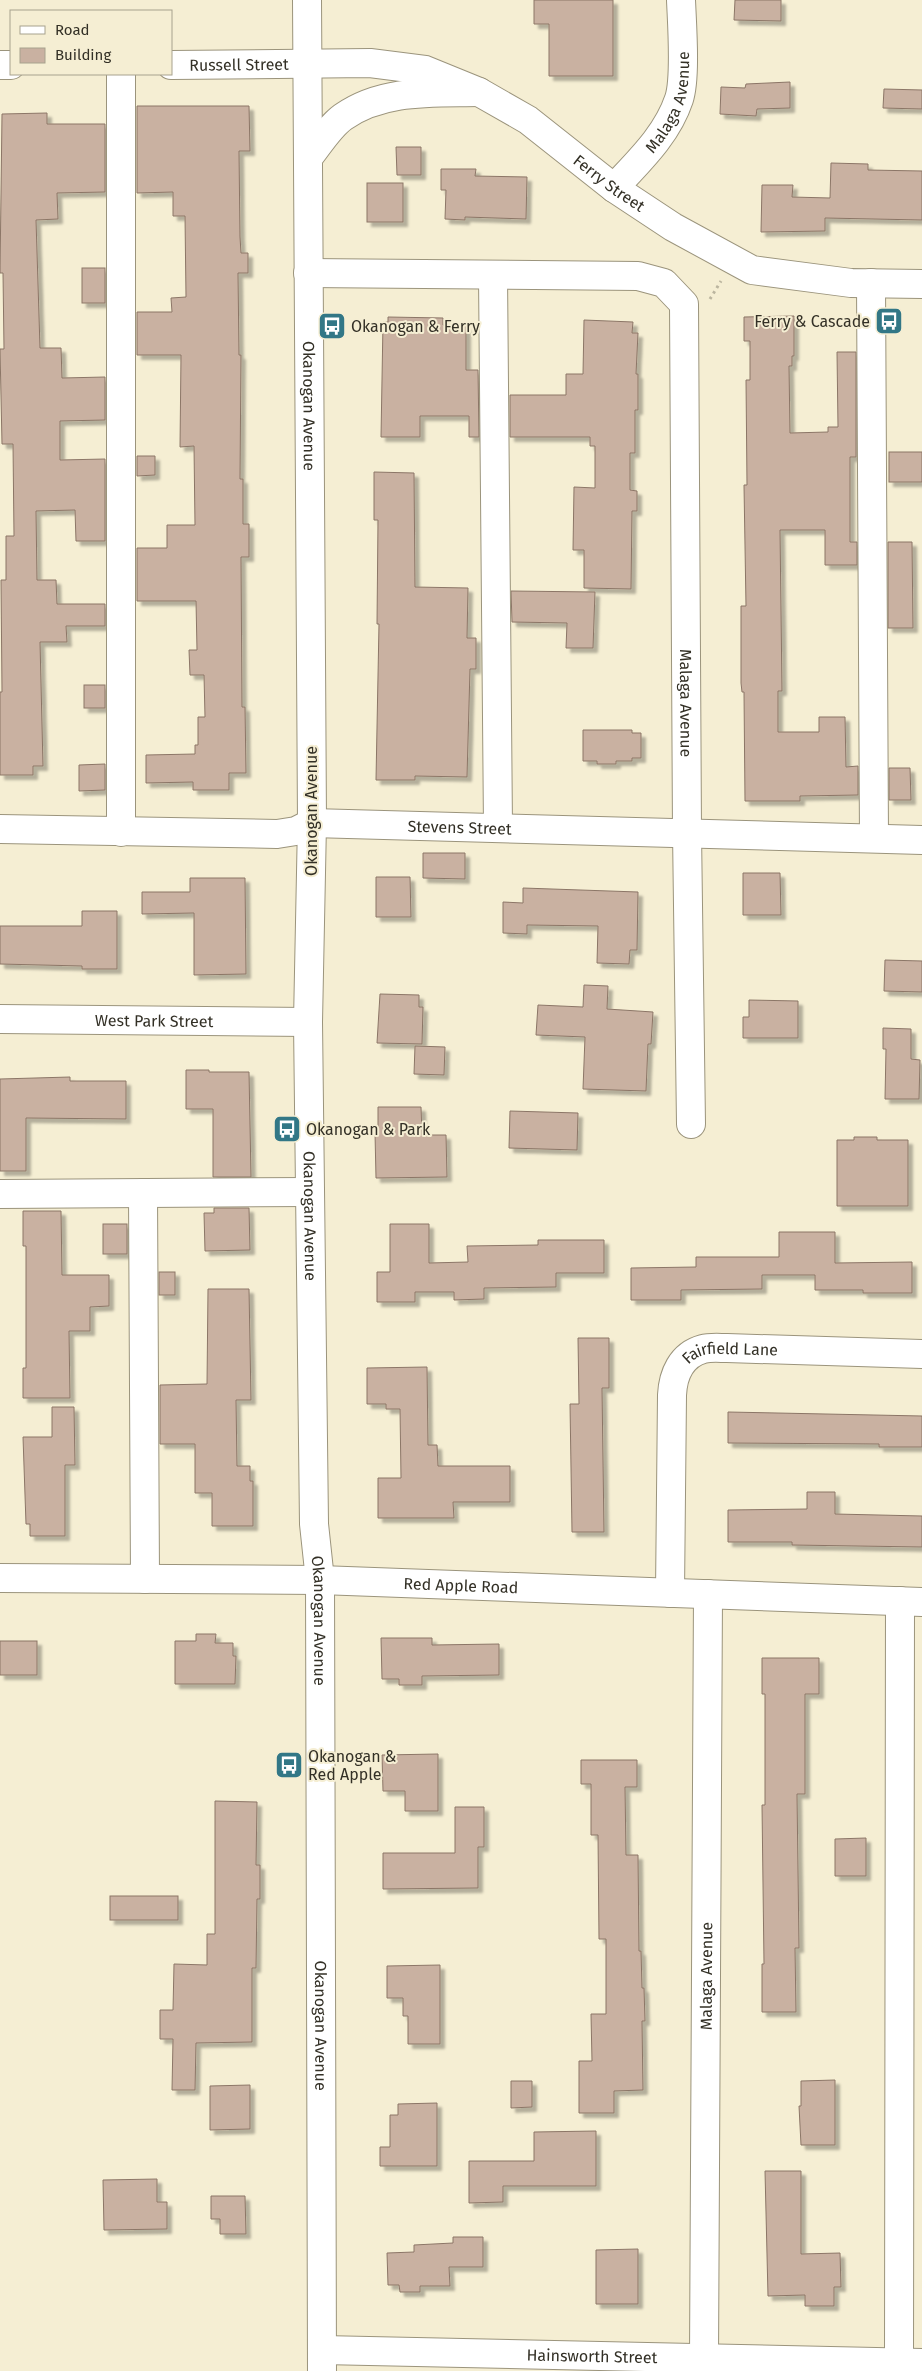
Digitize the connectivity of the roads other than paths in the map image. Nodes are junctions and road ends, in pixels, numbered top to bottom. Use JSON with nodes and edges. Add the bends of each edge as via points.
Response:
{"nodes":[{"id":1,"x":307,"y":0,"type":"edge"},
{"id":2,"x":681,"y":0,"type":"edge"},
{"id":3,"x":307,"y":64,"type":"junction"},
{"id":4,"x":172,"y":65,"type":"edge"},
{"id":5,"x":121,"y":75,"type":"edge"},
{"id":6,"x":480,"y":92,"type":"junction"},
{"id":7,"x":308,"y":158,"type":"junction"},
{"id":8,"x":614,"y":188,"type":"junction"},
{"id":9,"x":308,"y":274,"type":"junction"},
{"id":10,"x":493,"y":275,"type":"junction"},
{"id":11,"x":871,"y":283,"type":"junction"},
{"id":12,"x":922,"y":284,"type":"edge"},
{"id":13,"x":312,"y":823,"type":"junction"},
{"id":14,"x":498,"y":827,"type":"junction"},
{"id":15,"x":0,"y":829,"type":"edge"},
{"id":16,"x":121,"y":832,"type":"junction"},
{"id":17,"x":687,"y":832,"type":"junction"},
{"id":18,"x":874,"y":838,"type":"junction"},
{"id":19,"x":922,"y":840,"type":"edge"},
{"id":20,"x":0,"y":1019,"type":"edge"},
{"id":21,"x":308,"y":1022,"type":"junction"},
{"id":22,"x":692,"y":1124,"type":"dead end"},
{"id":23,"x":310,"y":1192,"type":"junction"},
{"id":24,"x":143,"y":1193,"type":"junction"},
{"id":25,"x":0,"y":1194,"type":"edge"},
{"id":26,"x":922,"y":1354,"type":"edge"},
{"id":27,"x":0,"y":1578,"type":"edge"},
{"id":28,"x":145,"y":1579,"type":"junction"},
{"id":29,"x":320,"y":1580,"type":"junction"},
{"id":30,"x":670,"y":1593,"type":"junction"},
{"id":31,"x":708,"y":1594,"type":"junction"},
{"id":32,"x":911,"y":1601,"type":"edge"},
{"id":33,"x":704,"y":2358,"type":"junction"},
{"id":34,"x":322,"y":2360,"type":"edge"},
{"id":35,"x":911,"y":2363,"type":"edge"}],
"edges":[{"from":1,"to":3,"type":"street","name":"Okanogan Avenue"},
{"from":2,"to":8,"type":"street","name":"Malaga Avenue","via":[[680,97],[669,122],[649,150]]},
{"from":3,"to":4,"type":"street","name":"Russell Street"},
{"from":3,"to":6,"type":"street","name":"Ferry Street","via":[[370,63],[425,70]]},
{"from":3,"to":7,"type":"street","name":"Okanogan Avenue"},
{"from":5,"to":16,"type":"street"},
{"from":6,"to":7,"type":"street","via":[[402,94],[375,100],[341,118]]},
{"from":6,"to":8,"type":"street","name":"Ferry Street","via":[[528,120]]},
{"from":7,"to":9,"type":"street","name":"Okanogan Avenue"},
{"from":8,"to":11,"type":"street","name":"Ferry Street","via":[[673,227],[752,270]]},
{"from":9,"to":10,"type":"street"},
{"from":9,"to":13,"type":"street","name":"Okanogan Avenue"},
{"from":10,"to":14,"type":"street"},
{"from":10,"to":17,"type":"street","name":"Malaga Avenue","via":[[638,276],[658,280],[677,296]]},
{"from":11,"to":12,"type":"street","name":"Ferry Street"},
{"from":11,"to":18,"type":"street"},
{"from":13,"to":14,"type":"street","name":"Stevens Street"},
{"from":13,"to":16,"type":"street","name":"Stevens Street","via":[[296,831],[277,834]]},
{"from":13,"to":21,"type":"street","name":"Okanogan Avenue"},
{"from":14,"to":17,"type":"street","name":"Stevens Street"},
{"from":15,"to":16,"type":"street","name":"Stevens Street"},
{"from":17,"to":18,"type":"street","name":"Stevens Street"},
{"from":17,"to":22,"type":"street","name":"Malaga Avenue"},
{"from":18,"to":19,"type":"street","name":"Stevens Street"},
{"from":20,"to":21,"type":"street","name":"West Park Street"},
{"from":21,"to":23,"type":"street","name":"Okanogan Avenue"},
{"from":23,"to":24,"type":"street"},
{"from":23,"to":29,"type":"street","name":"Okanogan Avenue","via":[[314,1524]]},
{"from":24,"to":25,"type":"street"},
{"from":24,"to":28,"type":"street"},
{"from":26,"to":30,"type":"street","name":"Fairfield Lane","via":[[727,1348],[703,1349],[682,1362],[672,1388]]},
{"from":27,"to":28,"type":"street","name":"Red Apple Road"},
{"from":28,"to":29,"type":"street","name":"Red Apple Road"},
{"from":29,"to":30,"type":"street","name":"Red Apple Road"},
{"from":29,"to":34,"type":"street","name":"Okanogan Avenue"},
{"from":30,"to":31,"type":"street","name":"Red Apple Road"},
{"from":31,"to":32,"type":"street","name":"Red Apple Road"},
{"from":31,"to":33,"type":"street","name":"Malaga Avenue"},
{"from":32,"to":35,"type":"street"},
{"from":33,"to":34,"type":"street","name":"Hainsworth Street"},
{"from":33,"to":35,"type":"street","name":"Hainsworth Street"}]}
